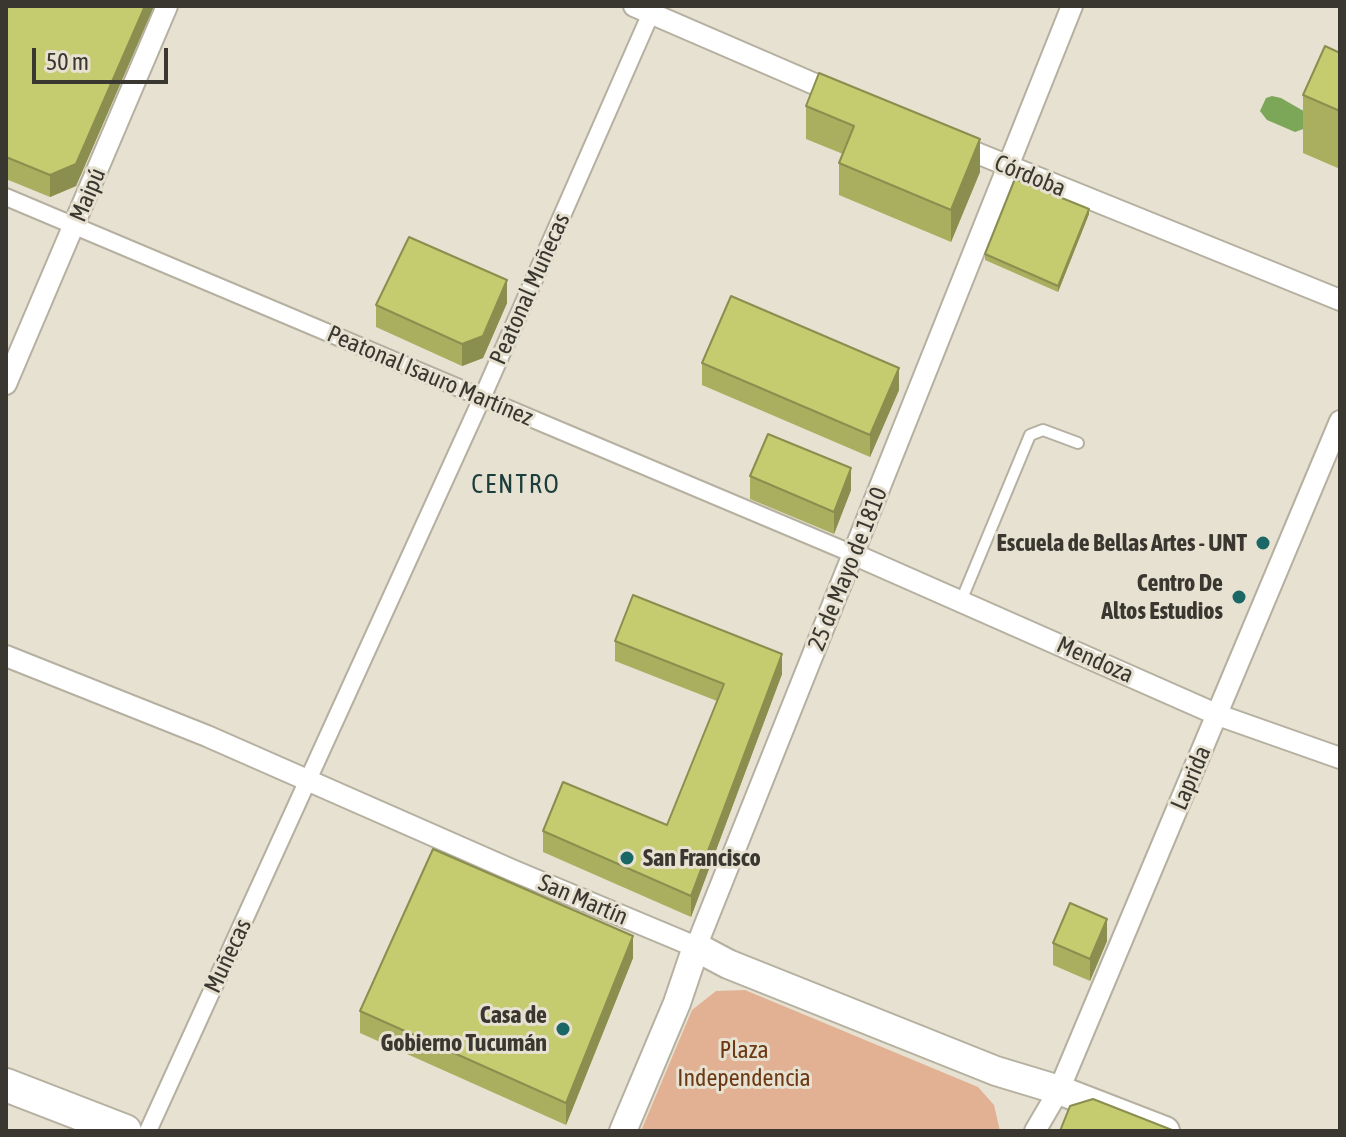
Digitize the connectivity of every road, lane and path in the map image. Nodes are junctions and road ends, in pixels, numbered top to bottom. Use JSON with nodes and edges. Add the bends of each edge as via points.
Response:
{"nodes":[{"id":1,"x":167,"y":6,"type":"edge"},
{"id":2,"x":1072,"y":6,"type":"edge"},
{"id":3,"x":646,"y":8,"type":"edge"},
{"id":4,"x":866,"y":106,"type":"edge"},
{"id":5,"x":937,"y":137,"type":"edge"},
{"id":6,"x":1008,"y":168,"type":"junction"},
{"id":7,"x":6,"y":197,"type":"edge"},
{"id":8,"x":75,"y":226,"type":"junction"},
{"id":9,"x":1340,"y":300,"type":"edge"},
{"id":10,"x":6,"y":384,"type":"edge"},
{"id":11,"x":482,"y":398,"type":"junction"},
{"id":12,"x":1340,"y":421,"type":"edge"},
{"id":13,"x":1078,"y":443,"type":"dead end"},
{"id":14,"x":853,"y":554,"type":"junction"},
{"id":15,"x":961,"y":601,"type":"junction"},
{"id":16,"x":6,"y":656,"type":"edge"},
{"id":17,"x":1218,"y":715,"type":"junction"},
{"id":18,"x":1340,"y":758,"type":"edge"},
{"id":19,"x":308,"y":782,"type":"junction"},
{"id":20,"x":696,"y":947,"type":"junction"},
{"id":21,"x":6,"y":1085,"type":"edge"},
{"id":22,"x":1059,"y":1090,"type":"junction"},
{"id":23,"x":125,"y":1131,"type":"edge"},
{"id":24,"x":148,"y":1131,"type":"edge"},
{"id":25,"x":623,"y":1131,"type":"edge"},
{"id":26,"x":1035,"y":1131,"type":"edge"},
{"id":27,"x":1165,"y":1131,"type":"edge"}],
"edges":[{"from":1,"to":8,"type":"street","name":"Maipú"},
{"from":2,"to":6,"type":"street","name":"25 de Mayo de 1810"},
{"from":3,"to":4,"type":"street"},
{"from":3,"to":11,"type":"street","name":"Peatonal Muñecas"},
{"from":5,"to":6,"type":"street","name":"Córdoba"},
{"from":6,"to":9,"type":"street","name":"Córdoba"},
{"from":6,"to":14,"type":"street","name":"25 de Mayo de 1810"},
{"from":7,"to":8,"type":"street","name":"Peatonal Isauro Martínez"},
{"from":8,"to":10,"type":"street","name":"Maipú"},
{"from":8,"to":11,"type":"street","name":"Peatonal Isauro Martínez"},
{"from":11,"to":14,"type":"street","name":"Peatonal Isauro Martínez"},
{"from":11,"to":19,"type":"street","name":"Peatonal Muñecas"},
{"from":12,"to":17,"type":"street","name":"Laprida"},
{"from":13,"to":15,"type":"lane","via":[[1043,430],[1030,435]]},
{"from":14,"to":15,"type":"street","name":"Mendoza"},
{"from":14,"to":20,"type":"street","name":"25 de Mayo de 1810"},
{"from":15,"to":17,"type":"street","name":"Mendoza"},
{"from":16,"to":19,"type":"street","name":"San Martín"},
{"from":17,"to":18,"type":"street","name":"Mendoza"},
{"from":17,"to":22,"type":"street","name":"Laprida"},
{"from":19,"to":20,"type":"street","name":"San Martín"},
{"from":19,"to":24,"type":"street","name":"Muñecas"},
{"from":20,"to":22,"type":"main road","name":"San Martín","via":[[996,1071]]},
{"from":20,"to":25,"type":"street","name":"25 de Mayo de 1810"},
{"from":21,"to":23,"type":"main road"},
{"from":22,"to":26,"type":"street","name":"Laprida"},
{"from":22,"to":27,"type":"main road","name":"San Martín"}]}
